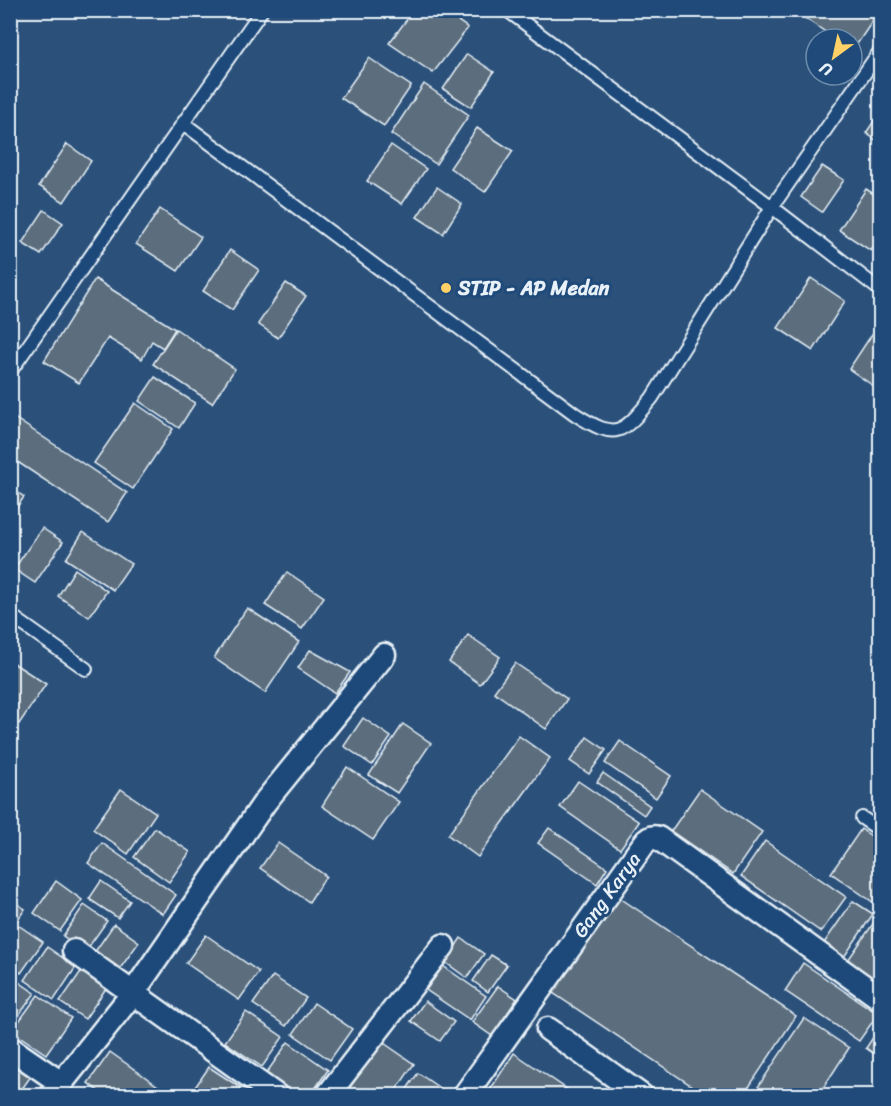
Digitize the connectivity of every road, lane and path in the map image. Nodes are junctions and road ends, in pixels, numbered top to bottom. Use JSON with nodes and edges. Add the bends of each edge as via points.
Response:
{"nodes":[{"id":1,"x":262,"y":10,"type":"edge"},
{"id":2,"x":507,"y":10,"type":"edge"},
{"id":3,"x":880,"y":51,"type":"edge"},
{"id":4,"x":183,"y":123,"type":"junction"},
{"id":5,"x":772,"y":207,"type":"junction"},
{"id":6,"x":880,"y":290,"type":"edge"},
{"id":7,"x":10,"y":372,"type":"edge"},
{"id":8,"x":10,"y":615,"type":"edge"},
{"id":9,"x":384,"y":655,"type":"dead end"},
{"id":10,"x":86,"y":669,"type":"dead end"},
{"id":11,"x":862,"y":818,"type":"dead end"},
{"id":12,"x":880,"y":830,"type":"edge"},
{"id":13,"x":443,"y":946,"type":"dead end"},
{"id":14,"x":74,"y":951,"type":"dead end"},
{"id":15,"x":134,"y":993,"type":"junction"},
{"id":16,"x":880,"y":998,"type":"edge"},
{"id":17,"x":548,"y":1029,"type":"dead end"},
{"id":18,"x":10,"y":1048,"type":"edge"},
{"id":19,"x":56,"y":1089,"type":"edge"},
{"id":20,"x":277,"y":1095,"type":"edge"},
{"id":21,"x":327,"y":1095,"type":"edge"},
{"id":22,"x":464,"y":1095,"type":"edge"},
{"id":23,"x":642,"y":1095,"type":"edge"}],
"edges":[{"from":1,"to":4,"type":"lane"},
{"from":2,"to":5,"type":"lane"},
{"from":3,"to":5,"type":"lane"},
{"from":4,"to":5,"type":"lane","via":[[575,414],[609,431],[624,428],[652,398]]},
{"from":4,"to":7,"type":"lane"},
{"from":5,"to":6,"type":"lane"},
{"from":8,"to":10,"type":"lane"},
{"from":9,"to":15,"type":"street","via":[[264,802]]},
{"from":11,"to":12,"type":"lane"},
{"from":13,"to":21,"type":"street"},
{"from":14,"to":15,"type":"street"},
{"from":15,"to":19,"type":"street"},
{"from":15,"to":20,"type":"street"},
{"from":16,"to":22,"type":"street","name":"Gang Karya","via":[[654,837],[647,840]]},
{"from":17,"to":23,"type":"street"},
{"from":18,"to":19,"type":"street"}]}
